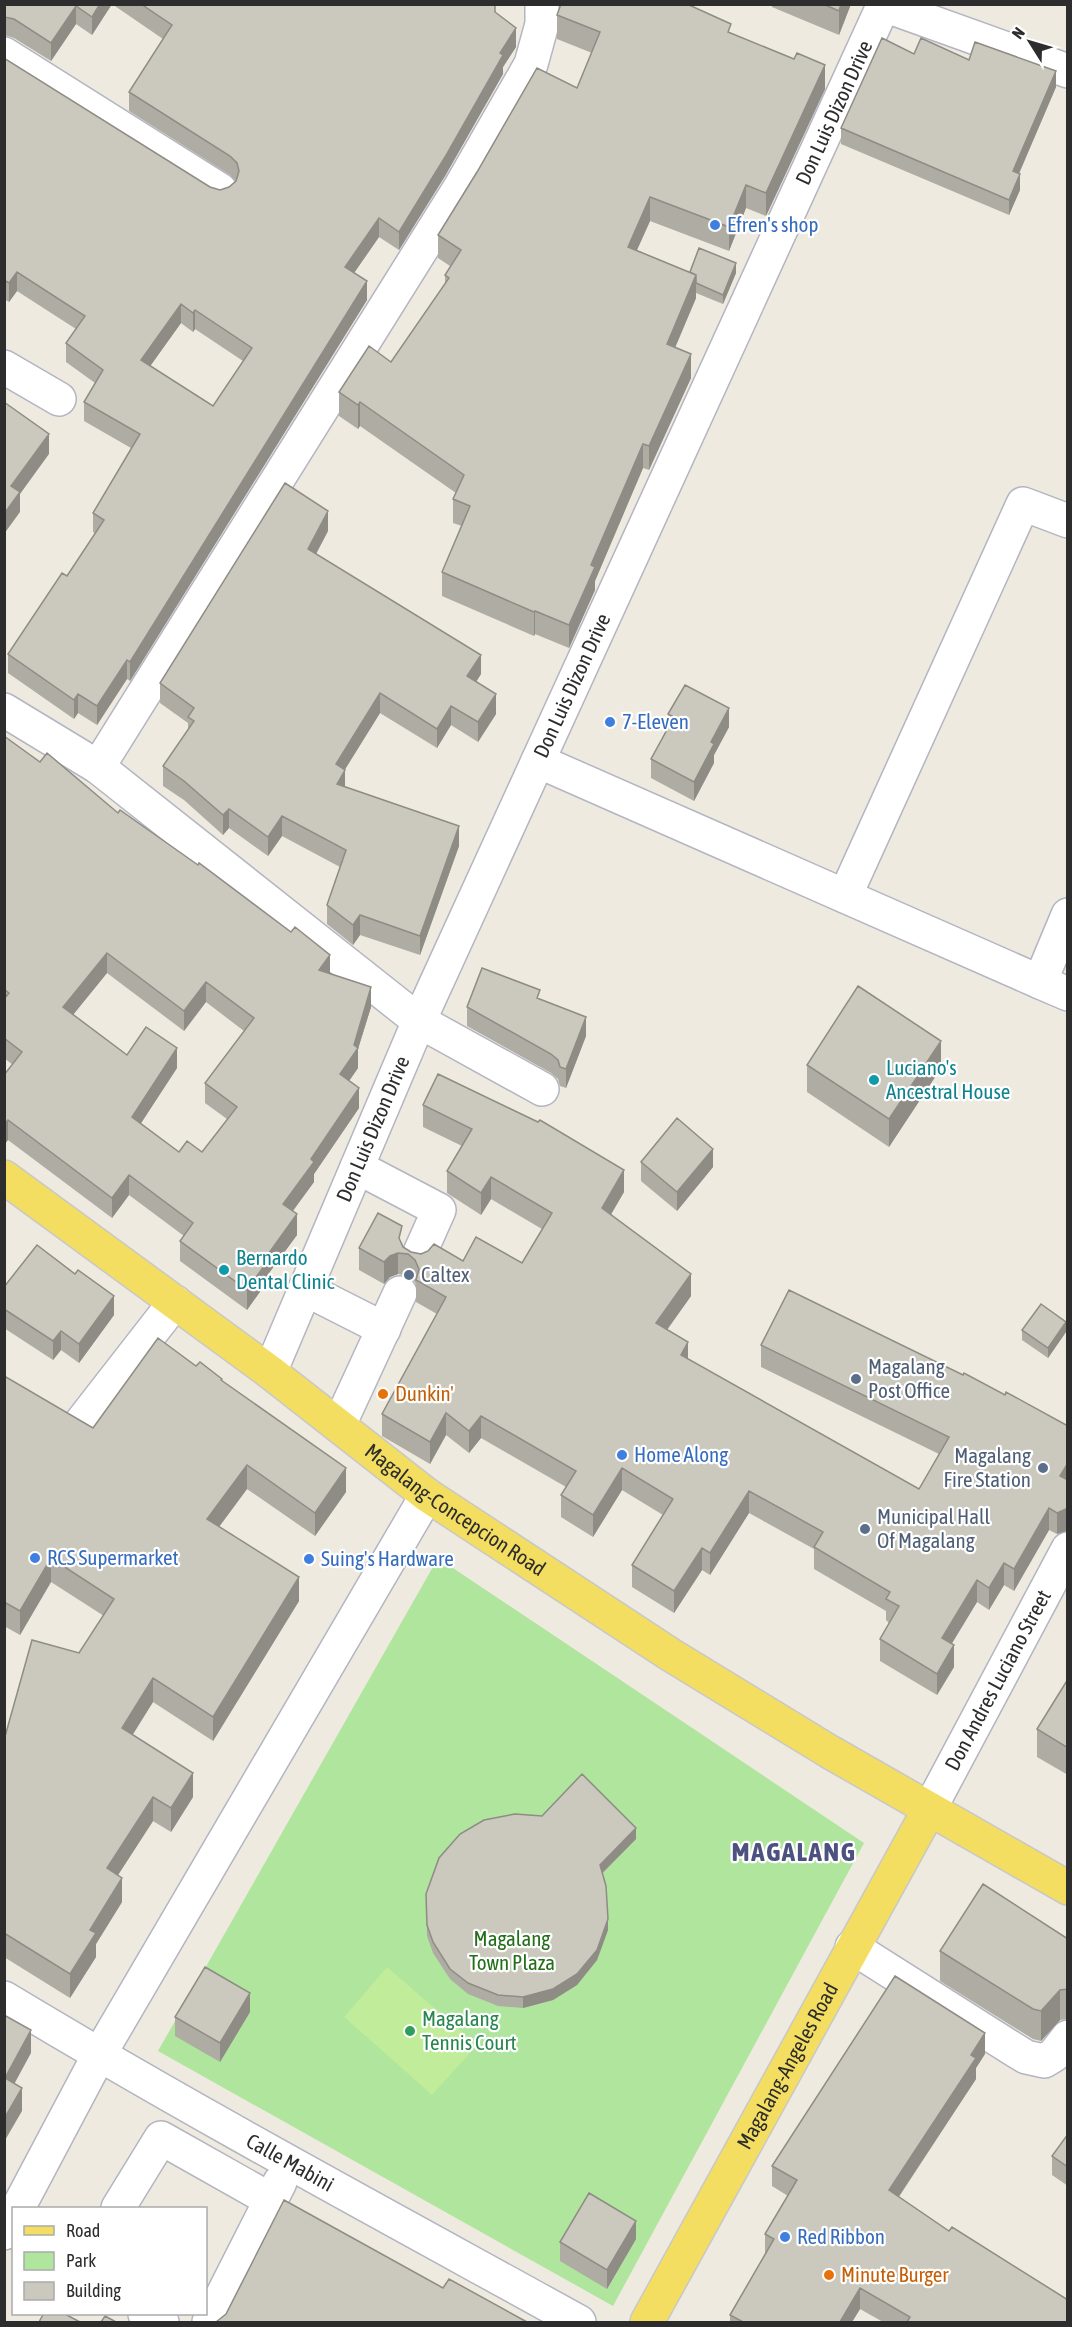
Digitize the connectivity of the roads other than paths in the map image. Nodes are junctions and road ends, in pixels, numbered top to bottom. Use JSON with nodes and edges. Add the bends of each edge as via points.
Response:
{"nodes":[{"id":1,"x":542,"y":4,"type":"edge"},
{"id":2,"x":884,"y":5,"type":"edge"},
{"id":3,"x":4,"y":54,"type":"edge"},
{"id":4,"x":1068,"y":71,"type":"edge"},
{"id":5,"x":220,"y":190,"type":"edge"},
{"id":6,"x":4,"y":367,"type":"edge"},
{"id":7,"x":60,"y":399,"type":"dead end"},
{"id":8,"x":1068,"y":521,"type":"edge"},
{"id":9,"x":4,"y":710,"type":"edge"},
{"id":10,"x":538,"y":761,"type":"junction"},
{"id":11,"x":98,"y":766,"type":"junction"},
{"id":12,"x":845,"y":896,"type":"junction"},
{"id":13,"x":1068,"y":915,"type":"edge"},
{"id":14,"x":1054,"y":988,"type":"edge"},
{"id":15,"x":419,"y":1020,"type":"junction"},
{"id":16,"x":542,"y":1089,"type":"dead end"},
{"id":17,"x":357,"y":1167,"type":"junction"},
{"id":18,"x":4,"y":1177,"type":"edge"},
{"id":19,"x":418,"y":1257,"type":"edge"},
{"id":20,"x":305,"y":1288,"type":"junction"},
{"id":21,"x":400,"y":1293,"type":"dead end"},
{"id":22,"x":175,"y":1302,"type":"junction"},
{"id":23,"x":384,"y":1329,"type":"junction"},
{"id":24,"x":270,"y":1372,"type":"junction"},
{"id":25,"x":80,"y":1424,"type":"edge"},
{"id":26,"x":339,"y":1425,"type":"junction"},
{"id":27,"x":427,"y":1495,"type":"junction"},
{"id":28,"x":1068,"y":1549,"type":"edge"},
{"id":29,"x":929,"y":1810,"type":"junction"},
{"id":30,"x":1068,"y":1888,"type":"edge"},
{"id":31,"x":852,"y":1947,"type":"junction"},
{"id":32,"x":4,"y":1998,"type":"edge"},
{"id":33,"x":1068,"y":2037,"type":"edge"},
{"id":34,"x":99,"y":2055,"type":"junction"},
{"id":35,"x":290,"y":2163,"type":"junction"},
{"id":36,"x":271,"y":2200,"type":"junction"},
{"id":37,"x":19,"y":2207,"type":"edge"},
{"id":38,"x":119,"y":2207,"type":"edge"},
{"id":39,"x":12,"y":2220,"type":"edge"},
{"id":40,"x":4,"y":2233,"type":"edge"},
{"id":41,"x":209,"y":2322,"type":"edge"},
{"id":42,"x":579,"y":2322,"type":"edge"},
{"id":43,"x":647,"y":2322,"type":"edge"}],
"edges":[{"from":1,"to":11,"type":"street","via":[[542,24],[531,64],[461,186]]},
{"from":2,"to":4,"type":"street"},
{"from":2,"to":10,"type":"street","name":"Don Luis Dizon Drive"},
{"from":3,"to":5,"type":"street"},
{"from":6,"to":7,"type":"street"},
{"from":8,"to":12,"type":"street","via":[[1023,504]]},
{"from":9,"to":11,"type":"street"},
{"from":10,"to":12,"type":"street"},
{"from":10,"to":15,"type":"street","name":"Don Luis Dizon Drive"},
{"from":11,"to":15,"type":"street"},
{"from":12,"to":14,"type":"street"},
{"from":13,"to":14,"type":"street"},
{"from":15,"to":16,"type":"street"},
{"from":15,"to":17,"type":"street","name":"Don Luis Dizon Drive"},
{"from":17,"to":19,"type":"street","via":[[439,1210]]},
{"from":17,"to":20,"type":"street","name":"Don Luis Dizon Drive"},
{"from":18,"to":22,"type":"main road","name":"Magalang-Concepcion Road"},
{"from":20,"to":23,"type":"street"},
{"from":20,"to":24,"type":"street","name":"Don Luis Dizon Drive"},
{"from":21,"to":23,"type":"street"},
{"from":22,"to":24,"type":"main road","name":"Magalang-Concepcion Road"},
{"from":22,"to":25,"type":"street"},
{"from":23,"to":26,"type":"street"},
{"from":24,"to":26,"type":"main road","name":"Magalang-Concepcion Road"},
{"from":26,"to":27,"type":"main road","name":"Magalang-Concepcion Road"},
{"from":27,"to":29,"type":"main road","name":"Magalang-Concepcion Road","via":[[671,1654]]},
{"from":27,"to":34,"type":"street"},
{"from":28,"to":29,"type":"street","name":"Don Andres Luciano Street"},
{"from":29,"to":30,"type":"main road","name":"Magalang-Concepcion Road"},
{"from":29,"to":31,"type":"main road","name":"Magalang-Angeles Road"},
{"from":31,"to":33,"type":"street","via":[[1026,2056],[1044,2061]]},
{"from":31,"to":43,"type":"main road","name":"Magalang-Angeles Road"},
{"from":32,"to":34,"type":"street","name":"Calle Mabini"},
{"from":34,"to":35,"type":"street","name":"Calle Mabini"},
{"from":34,"to":37,"type":"street"},
{"from":35,"to":36,"type":"street"},
{"from":35,"to":42,"type":"street","name":"Calle Mabini"},
{"from":36,"to":38,"type":"street","via":[[161,2138]]},
{"from":36,"to":41,"type":"street"},
{"from":39,"to":40,"type":"street"}]}
